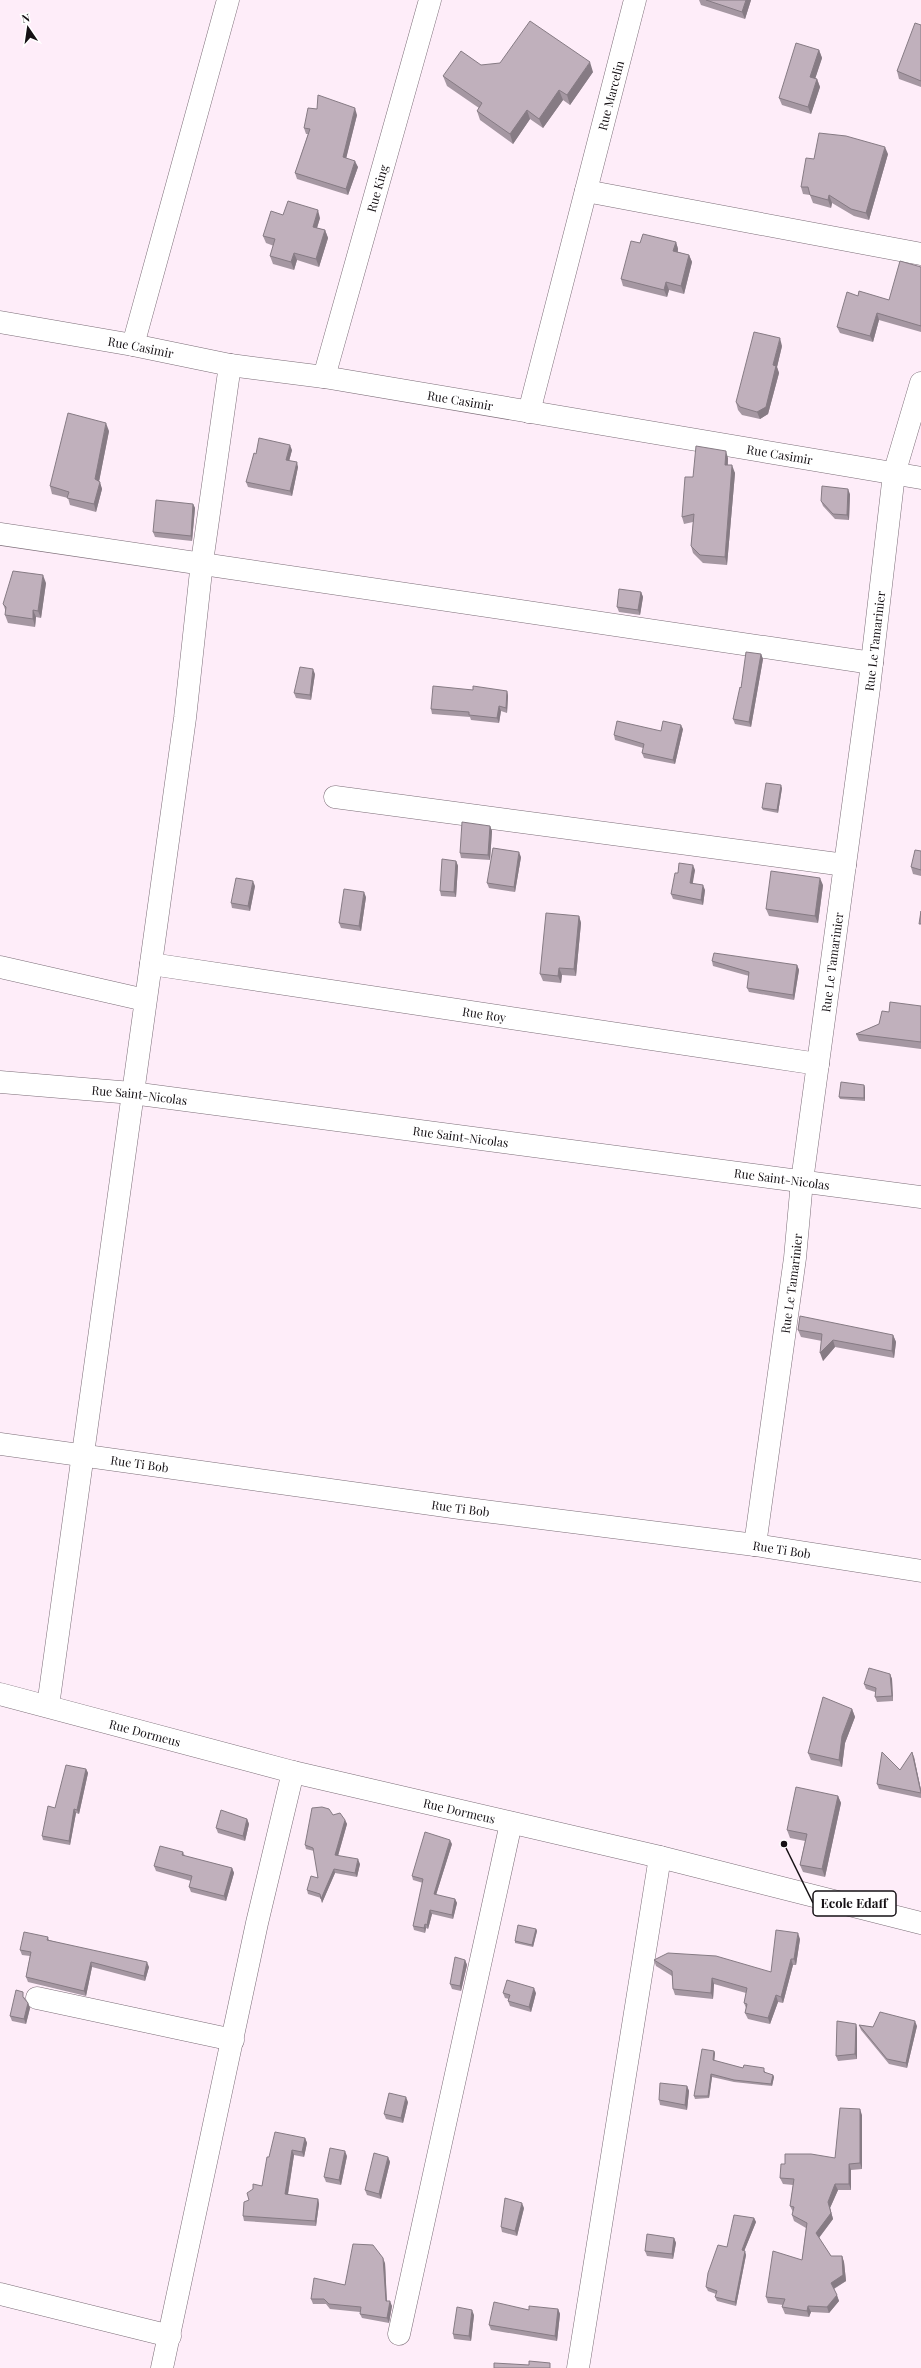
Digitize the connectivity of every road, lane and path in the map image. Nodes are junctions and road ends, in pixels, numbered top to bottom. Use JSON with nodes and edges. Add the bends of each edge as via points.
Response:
{"nodes":[{"id":1,"x":228,"y":0,"type":"edge"},
{"id":2,"x":430,"y":0,"type":"edge"},
{"id":3,"x":635,"y":0,"type":"edge"},
{"id":4,"x":586,"y":192,"type":"junction"},
{"id":5,"x":921,"y":254,"type":"edge"},
{"id":6,"x":0,"y":322,"type":"edge"},
{"id":7,"x":133,"y":345,"type":"junction"},
{"id":8,"x":230,"y":365,"type":"junction"},
{"id":9,"x":324,"y":377,"type":"junction"},
{"id":10,"x":921,"y":383,"type":"edge"},
{"id":11,"x":529,"y":412,"type":"junction"},
{"id":12,"x":894,"y":474,"type":"junction"},
{"id":13,"x":921,"y":478,"type":"edge"},
{"id":14,"x":0,"y":534,"type":"edge"},
{"id":15,"x":202,"y":562,"type":"junction"},
{"id":16,"x":872,"y":663,"type":"junction"},
{"id":17,"x":335,"y":797,"type":"dead end"},
{"id":18,"x":845,"y":865,"type":"junction"},
{"id":19,"x":150,"y":964,"type":"junction"},
{"id":20,"x":0,"y":967,"type":"edge"},
{"id":21,"x":145,"y":1000,"type":"junction"},
{"id":22,"x":818,"y":1064,"type":"junction"},
{"id":23,"x":0,"y":1082,"type":"edge"},
{"id":24,"x":132,"y":1093,"type":"junction"},
{"id":25,"x":802,"y":1182,"type":"junction"},
{"id":26,"x":921,"y":1197,"type":"edge"},
{"id":27,"x":0,"y":1444,"type":"edge"},
{"id":28,"x":82,"y":1456,"type":"junction"},
{"id":29,"x":754,"y":1545,"type":"junction"},
{"id":30,"x":921,"y":1571,"type":"edge"},
{"id":31,"x":0,"y":1694,"type":"edge"},
{"id":32,"x":48,"y":1706,"type":"junction"},
{"id":33,"x":293,"y":1772,"type":"junction"},
{"id":34,"x":511,"y":1822,"type":"junction"},
{"id":35,"x":660,"y":1857,"type":"junction"},
{"id":36,"x":921,"y":1923,"type":"edge"},
{"id":37,"x":37,"y":1998,"type":"dead end"},
{"id":38,"x":233,"y":2040,"type":"junction"},
{"id":39,"x":0,"y":2294,"type":"edge"},
{"id":40,"x":399,"y":2334,"type":"dead end"},
{"id":41,"x":170,"y":2336,"type":"junction"},
{"id":42,"x":162,"y":2368,"type":"edge"},
{"id":43,"x":578,"y":2368,"type":"edge"}],
"edges":[{"from":1,"to":7,"type":"street"},
{"from":2,"to":9,"type":"street","name":"Rue King"},
{"from":3,"to":4,"type":"street","name":"Rue Marcelin"},
{"from":4,"to":5,"type":"street"},
{"from":4,"to":11,"type":"street","name":"Rue Marcelin"},
{"from":6,"to":7,"type":"street","name":"Rue Casimir"},
{"from":7,"to":8,"type":"street","name":"Rue Casimir"},
{"from":8,"to":9,"type":"street","name":"Rue Casimir"},
{"from":8,"to":15,"type":"street"},
{"from":9,"to":11,"type":"street","name":"Rue Casimir"},
{"from":10,"to":12,"type":"street","name":"Rue Le Tamarinier"},
{"from":11,"to":12,"type":"street","name":"Rue Casimir"},
{"from":12,"to":13,"type":"street","name":"Rue Casimir"},
{"from":12,"to":16,"type":"street","name":"Rue Le Tamarinier"},
{"from":14,"to":15,"type":"street"},
{"from":15,"to":16,"type":"street"},
{"from":15,"to":19,"type":"street","via":[[185,718]]},
{"from":16,"to":18,"type":"street","name":"Rue Le Tamarinier"},
{"from":17,"to":18,"type":"street"},
{"from":18,"to":22,"type":"street","name":"Rue Le Tamarinier"},
{"from":19,"to":21,"type":"street"},
{"from":19,"to":22,"type":"street","name":"Rue Roy"},
{"from":20,"to":21,"type":"street"},
{"from":21,"to":24,"type":"street"},
{"from":22,"to":25,"type":"street","name":"Rue Le Tamarinier"},
{"from":23,"to":24,"type":"street","name":"Rue Saint-Nicolas"},
{"from":24,"to":25,"type":"street","name":"Rue Saint-Nicolas"},
{"from":24,"to":28,"type":"street"},
{"from":25,"to":26,"type":"street","name":"Rue Saint-Nicolas"},
{"from":25,"to":29,"type":"street","name":"Rue Le Tamarinier","via":[[795,1258]]},
{"from":27,"to":28,"type":"street","name":"Rue Ti Bob"},
{"from":28,"to":29,"type":"street","name":"Rue Ti Bob"},
{"from":28,"to":32,"type":"street"},
{"from":29,"to":30,"type":"street","name":"Rue Ti Bob"},
{"from":31,"to":32,"type":"street","name":"Rue Dormeus"},
{"from":32,"to":33,"type":"street","name":"Rue Dormeus"},
{"from":33,"to":34,"type":"street","name":"Rue Dormeus"},
{"from":33,"to":38,"type":"street"},
{"from":34,"to":35,"type":"street","name":"Rue Dormeus"},
{"from":34,"to":40,"type":"street"},
{"from":35,"to":36,"type":"street","name":"Rue Dormeus"},
{"from":35,"to":43,"type":"street"},
{"from":37,"to":38,"type":"street"},
{"from":38,"to":41,"type":"street"},
{"from":39,"to":41,"type":"street"},
{"from":41,"to":42,"type":"street"}]}
